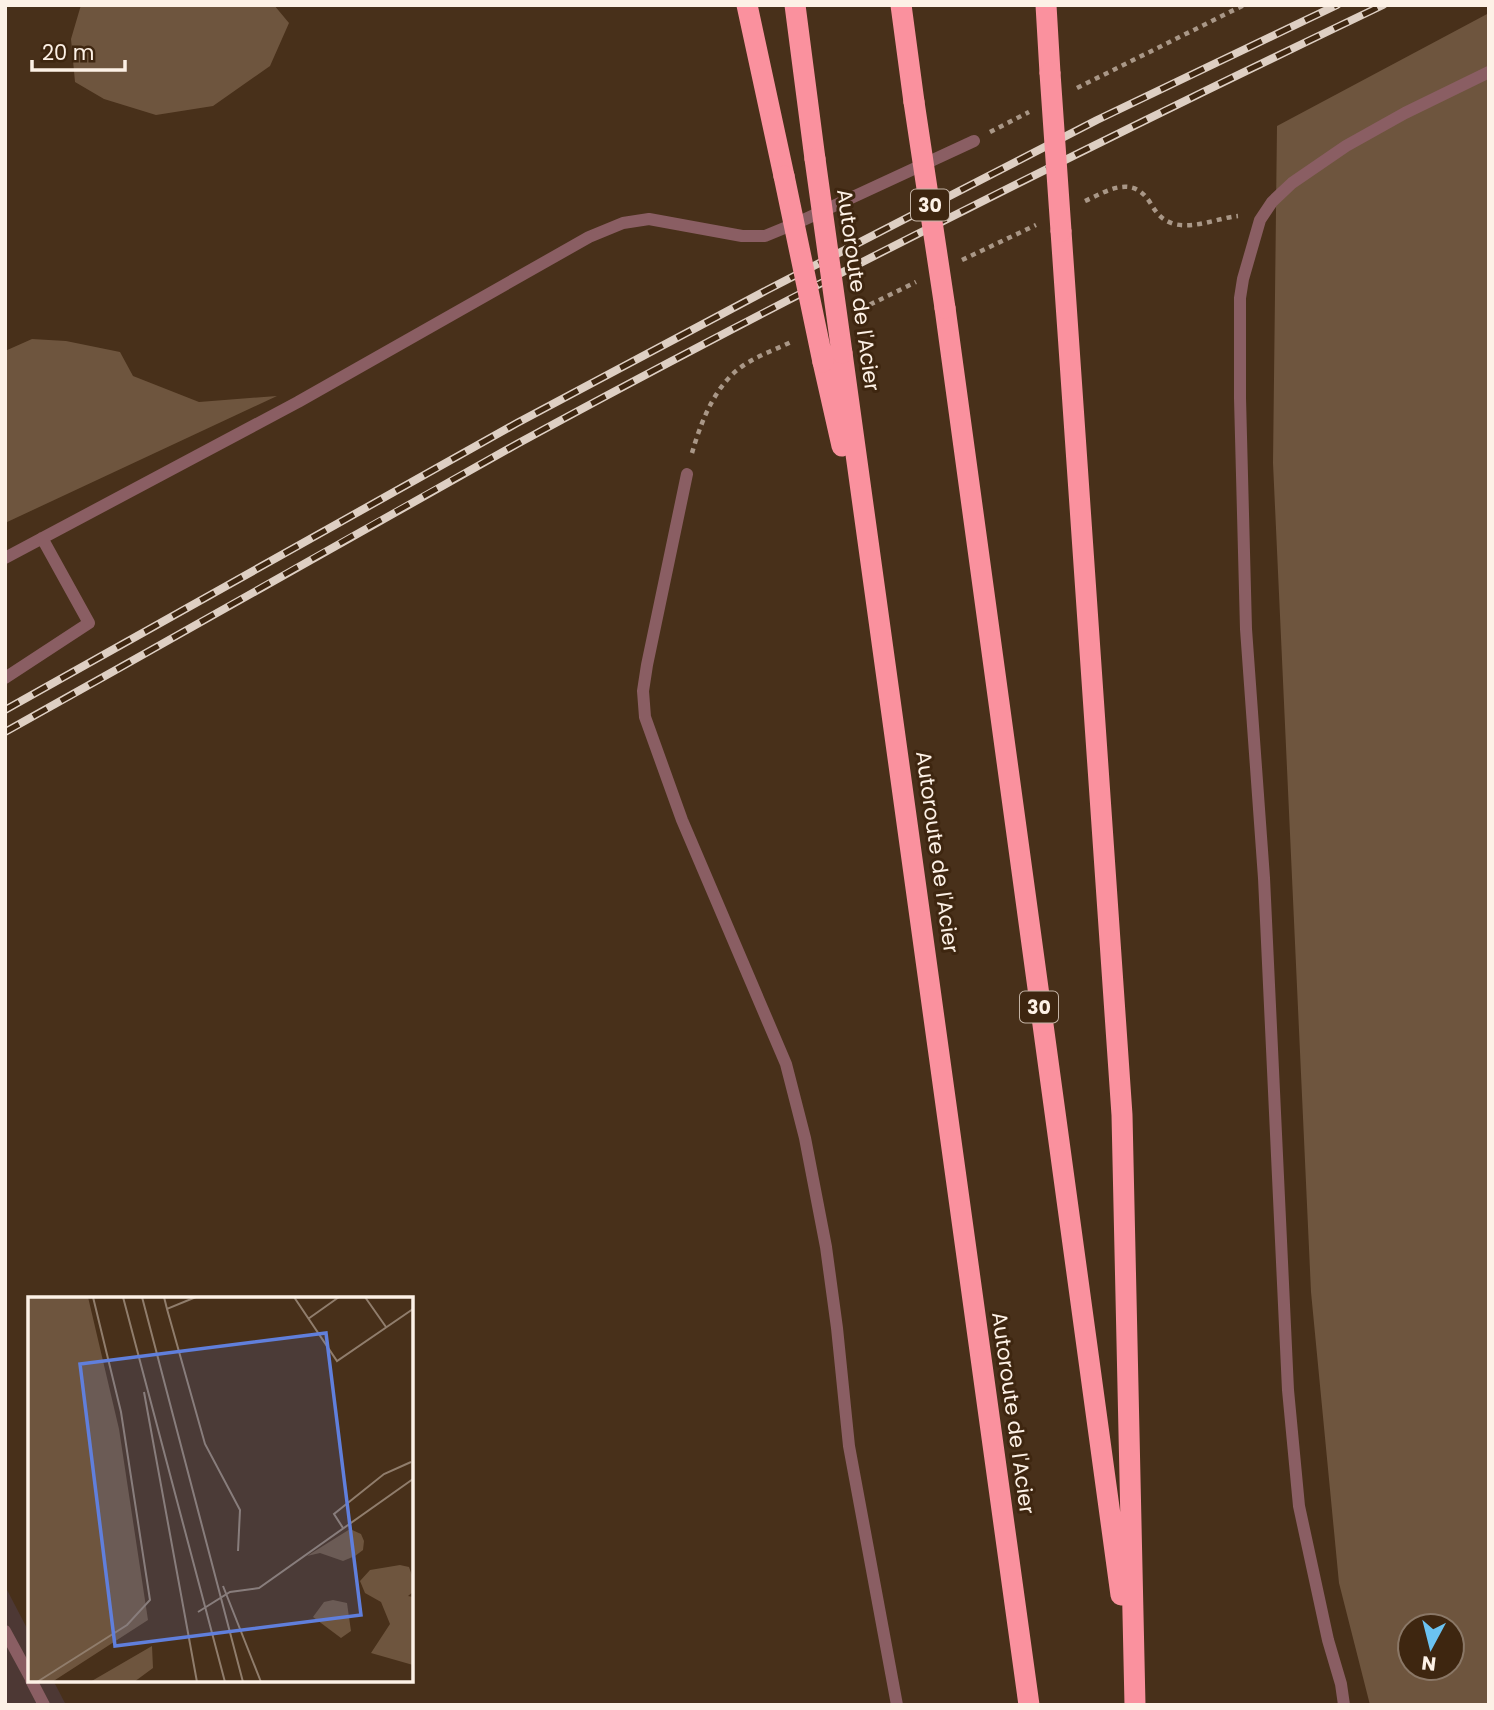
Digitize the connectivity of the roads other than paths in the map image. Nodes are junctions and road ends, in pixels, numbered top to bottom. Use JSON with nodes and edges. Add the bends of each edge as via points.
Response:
{"nodes":[{"id":1,"x":747,"y":5,"type":"edge"},
{"id":2,"x":795,"y":5,"type":"edge"},
{"id":3,"x":901,"y":5,"type":"edge"},
{"id":4,"x":1046,"y":5,"type":"edge"},
{"id":5,"x":1489,"y":72,"type":"edge"},
{"id":6,"x":974,"y":141,"type":"road end"},
{"id":7,"x":833,"y":357,"type":"junction"},
{"id":8,"x":687,"y":474,"type":"dead end"},
{"id":9,"x":43,"y":538,"type":"junction"},
{"id":10,"x":5,"y":558,"type":"edge"},
{"id":11,"x":5,"y":678,"type":"edge"},
{"id":12,"x":5,"y":1631,"type":"edge"},
{"id":13,"x":28,"y":1673,"type":"edge"},
{"id":14,"x":32,"y":1682,"type":"edge"},
{"id":15,"x":44,"y":1705,"type":"edge"},
{"id":16,"x":897,"y":1705,"type":"edge"},
{"id":17,"x":1029,"y":1705,"type":"edge"},
{"id":18,"x":1135,"y":1705,"type":"edge"},
{"id":19,"x":1344,"y":1705,"type":"edge"}],
"edges":[{"from":1,"to":7,"type":"highway","bridge":true,"via":[[784,176]]},
{"from":2,"to":7,"type":"highway","name":"Autoroute de l'Acier","bridge":true},
{"from":3,"to":18,"type":"highway","number":"30","bridge":true},
{"from":4,"to":18,"type":"highway","bridge":true,"via":[[1122,1115]]},
{"from":5,"to":19,"type":"lane","via":[[1358,139],[1292,183],[1260,220],[1240,298],[1246,629],[1264,878],[1287,1390],[1298,1506]]},
{"from":6,"to":9,"type":"lane","via":[[765,236],[649,219],[623,223],[589,237],[298,402]]},
{"from":7,"to":17,"type":"highway","name":"Autoroute de l'Acier","via":[[879,612]]},
{"from":8,"to":16,"type":"lane","via":[[647,665],[645,717],[682,820],[793,1089],[826,1247],[849,1446]]},
{"from":9,"to":10,"type":"lane"},
{"from":9,"to":11,"type":"lane","via":[[89,623]]},
{"from":12,"to":13,"type":"lane"},
{"from":14,"to":15,"type":"lane"}]}
